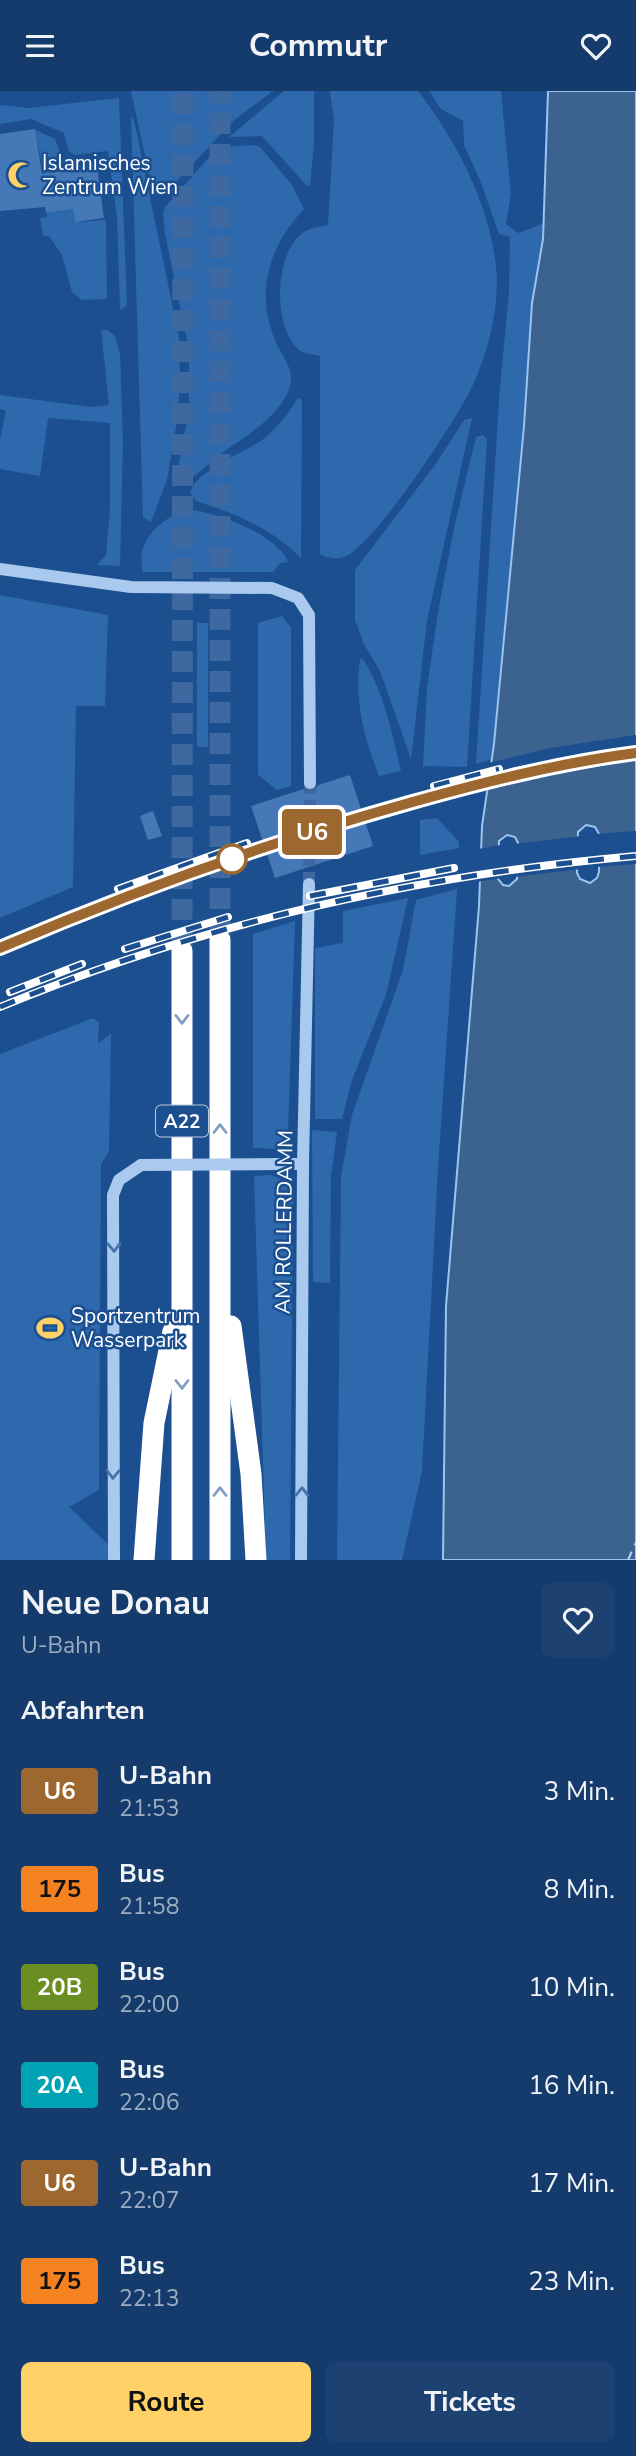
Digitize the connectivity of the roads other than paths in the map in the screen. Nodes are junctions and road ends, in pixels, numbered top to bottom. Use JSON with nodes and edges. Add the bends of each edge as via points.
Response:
{"nodes":[{"id":1,"x":0,"y":569,"type":"edge"},
{"id":2,"x":310,"y":783,"type":"tunnel mouth"},
{"id":3,"x":309,"y":884,"type":"tunnel mouth"},
{"id":4,"x":220,"y":940,"type":"tunnel mouth"},
{"id":5,"x":182,"y":951,"type":"tunnel mouth"},
{"id":6,"x":303,"y":1164,"type":"junction"},
{"id":7,"x":220,"y":1246,"type":"junction"},
{"id":8,"x":182,"y":1291,"type":"junction"},
{"id":9,"x":114,"y":1560,"type":"edge"},
{"id":10,"x":144,"y":1560,"type":"edge"},
{"id":11,"x":182,"y":1560,"type":"edge"},
{"id":12,"x":220,"y":1560,"type":"edge"},
{"id":13,"x":256,"y":1560,"type":"edge"},
{"id":14,"x":301,"y":1560,"type":"edge"}],
"edges":[{"from":1,"to":2,"type":"street","via":[[131,587],[272,588],[298,598],[309,615]]},
{"from":3,"to":6,"type":"street","name":"AM ROLLERDAMM"},
{"from":7,"to":4,"type":"highway","number":"A22","one_way":true},
{"from":5,"to":8,"type":"highway","number":"A22","one_way":true},
{"from":6,"to":9,"type":"street","one_way":true,"bridge":true,"via":[[141,1165],[119,1180],[113,1195]]},
{"from":14,"to":6,"type":"street","name":"AM ROLLERDAMM","one_way":true},
{"from":12,"to":7,"type":"highway","number":"A22","one_way":true},
{"from":7,"to":13,"type":"highway","via":[[251,1474]]},
{"from":8,"to":10,"type":"highway","via":[[154,1423]]},
{"from":8,"to":11,"type":"highway","number":"A22","one_way":true}]}
